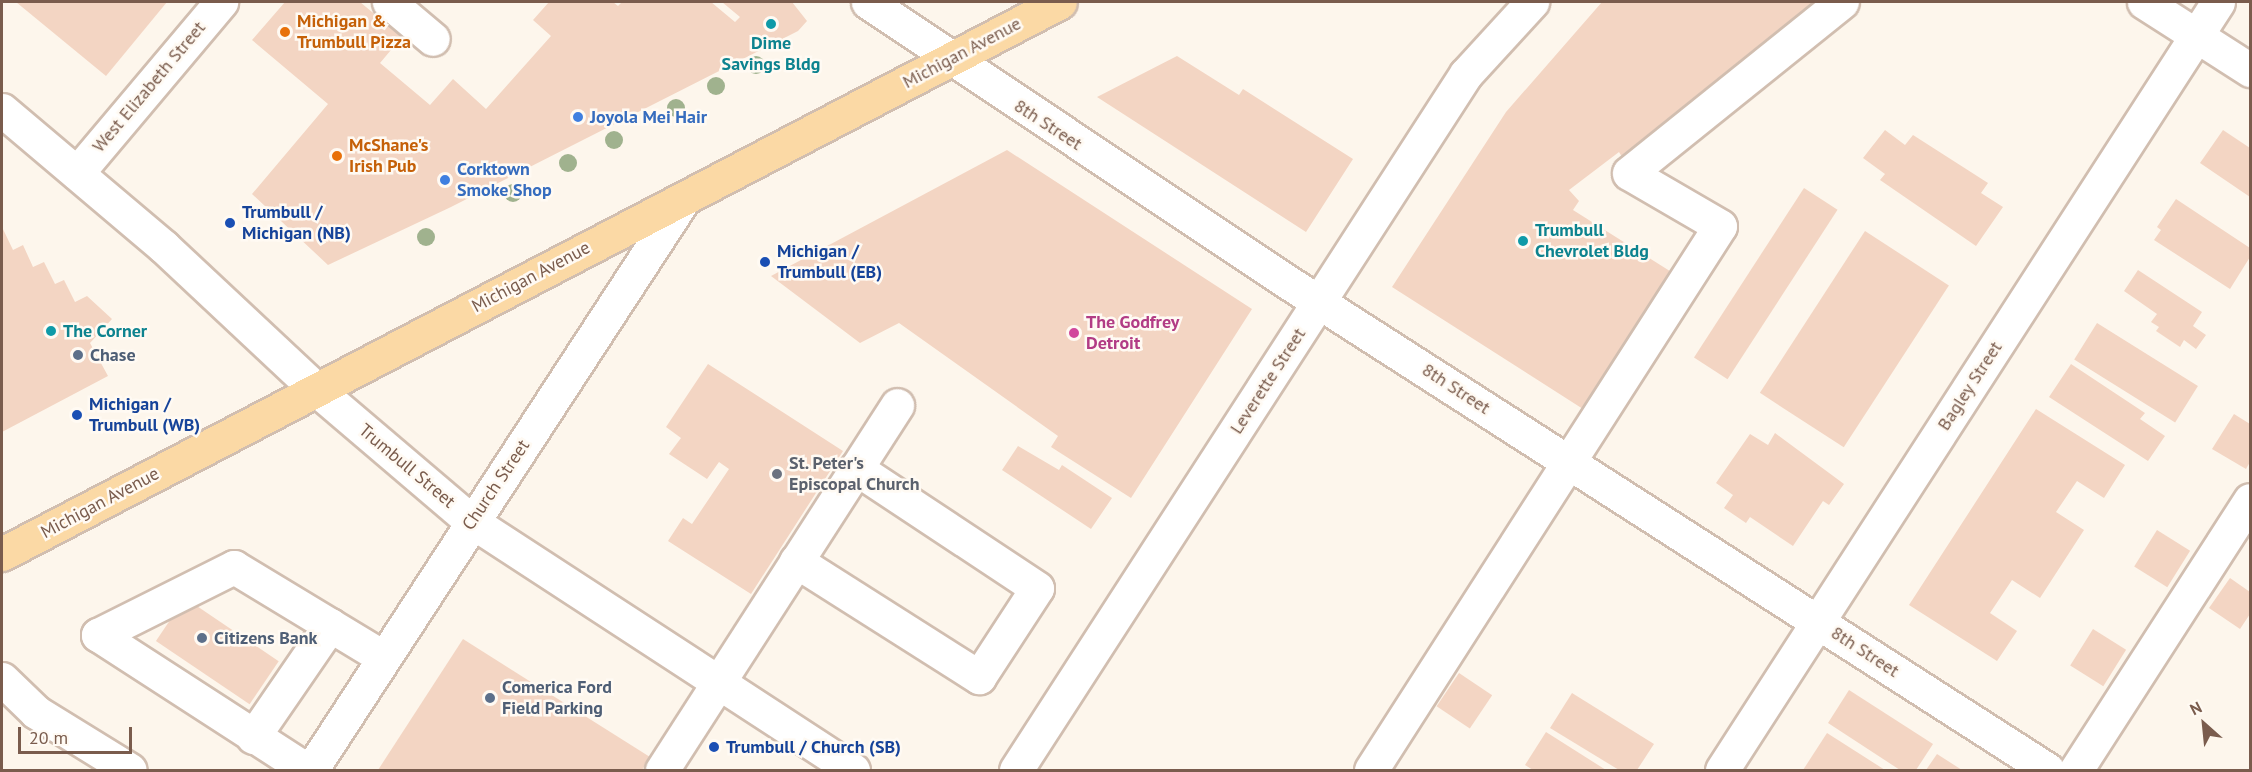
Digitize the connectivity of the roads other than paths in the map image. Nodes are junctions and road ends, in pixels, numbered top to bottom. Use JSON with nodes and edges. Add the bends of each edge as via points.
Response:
{"nodes":[{"id":1,"x":221,"y":2,"type":"edge"},
{"id":2,"x":389,"y":2,"type":"edge"},
{"id":3,"x":868,"y":2,"type":"edge"},
{"id":4,"x":1060,"y":2,"type":"edge"},
{"id":5,"x":1532,"y":2,"type":"edge"},
{"id":6,"x":1842,"y":2,"type":"edge"},
{"id":7,"x":2144,"y":2,"type":"edge"},
{"id":8,"x":2218,"y":2,"type":"edge"},
{"id":9,"x":2196,"y":35,"type":"junction"},
{"id":10,"x":433,"y":39,"type":"dead end"},
{"id":11,"x":951,"y":59,"type":"junction"},
{"id":12,"x":2250,"y":70,"type":"edge"},
{"id":13,"x":2,"y":110,"type":"edge"},
{"id":14,"x":77,"y":173,"type":"junction"},
{"id":15,"x":683,"y":200,"type":"junction"},
{"id":16,"x":1320,"y":300,"type":"junction"},
{"id":17,"x":317,"y":390,"type":"junction"},
{"id":18,"x":897,"y":405,"type":"dead end"},
{"id":19,"x":1569,"y":462,"type":"junction"},
{"id":20,"x":856,"y":468,"type":"junction"},
{"id":21,"x":2250,"y":500,"type":"edge"},
{"id":22,"x":471,"y":521,"type":"junction"},
{"id":23,"x":2,"y":554,"type":"edge"},
{"id":24,"x":796,"y":561,"type":"junction"},
{"id":25,"x":1818,"y":622,"type":"junction"},
{"id":26,"x":330,"y":625,"type":"junction"},
{"id":27,"x":384,"y":658,"type":"junction"},
{"id":28,"x":2,"y":679,"type":"edge"},
{"id":29,"x":719,"y":683,"type":"junction"},
{"id":30,"x":253,"y":737,"type":"junction"},
{"id":31,"x":130,"y":771,"type":"edge"},
{"id":32,"x":309,"y":771,"type":"edge"},
{"id":33,"x":663,"y":771,"type":"edge"},
{"id":34,"x":853,"y":771,"type":"edge"},
{"id":35,"x":1016,"y":771,"type":"edge"},
{"id":36,"x":1371,"y":771,"type":"edge"},
{"id":37,"x":1722,"y":771,"type":"edge"},
{"id":38,"x":2048,"y":771,"type":"edge"},
{"id":39,"x":2076,"y":771,"type":"edge"}],
"edges":[{"from":1,"to":14,"type":"street","name":"West Elizabeth Street"},
{"from":2,"to":10,"type":"street"},
{"from":3,"to":11,"type":"street","name":"8th Street"},
{"from":4,"to":11,"type":"main road","name":"Michigan Avenue"},
{"from":5,"to":16,"type":"street","name":"Leverette Street","via":[[1466,74]]},
{"from":6,"to":19,"type":"street","via":[[1629,173],[1720,226]]},
{"from":7,"to":9,"type":"street"},
{"from":8,"to":9,"type":"street","name":"Bagley Street"},
{"from":9,"to":12,"type":"street"},
{"from":9,"to":25,"type":"street","name":"Bagley Street"},
{"from":11,"to":15,"type":"main road","name":"Michigan Avenue"},
{"from":11,"to":16,"type":"street","name":"8th Street"},
{"from":13,"to":14,"type":"street","name":"Trumbull Street"},
{"from":14,"to":17,"type":"street","name":"Trumbull Street","via":[[164,247]]},
{"from":15,"to":17,"type":"main road","name":"Michigan Avenue"},
{"from":15,"to":22,"type":"street","name":"Church Street"},
{"from":16,"to":19,"type":"street","name":"8th Street"},
{"from":16,"to":35,"type":"street","name":"Leverette Street"},
{"from":17,"to":22,"type":"street","name":"Trumbull Street"},
{"from":17,"to":23,"type":"main road","name":"Michigan Avenue"},
{"from":18,"to":20,"type":"street"},
{"from":19,"to":25,"type":"street","name":"8th Street"},
{"from":19,"to":36,"type":"street"},
{"from":20,"to":24,"type":"street"},
{"from":20,"to":24,"type":"street","via":[[1037,588],[979,677]]},
{"from":21,"to":39,"type":"street"},
{"from":22,"to":27,"type":"street","name":"Church Street"},
{"from":22,"to":29,"type":"street","name":"Trumbull Street"},
{"from":24,"to":29,"type":"street"},
{"from":25,"to":37,"type":"street","name":"Bagley Street"},
{"from":25,"to":38,"type":"street","name":"8th Street"},
{"from":26,"to":27,"type":"street"},
{"from":26,"to":30,"type":"street"},
{"from":26,"to":30,"type":"street","via":[[234,567],[98,635]]},
{"from":27,"to":32,"type":"street","name":"Church Street"},
{"from":28,"to":31,"type":"street","via":[[36,712]]},
{"from":29,"to":33,"type":"street"},
{"from":29,"to":34,"type":"street","name":"Trumbull Street"},
{"from":30,"to":32,"type":"street"}]}
